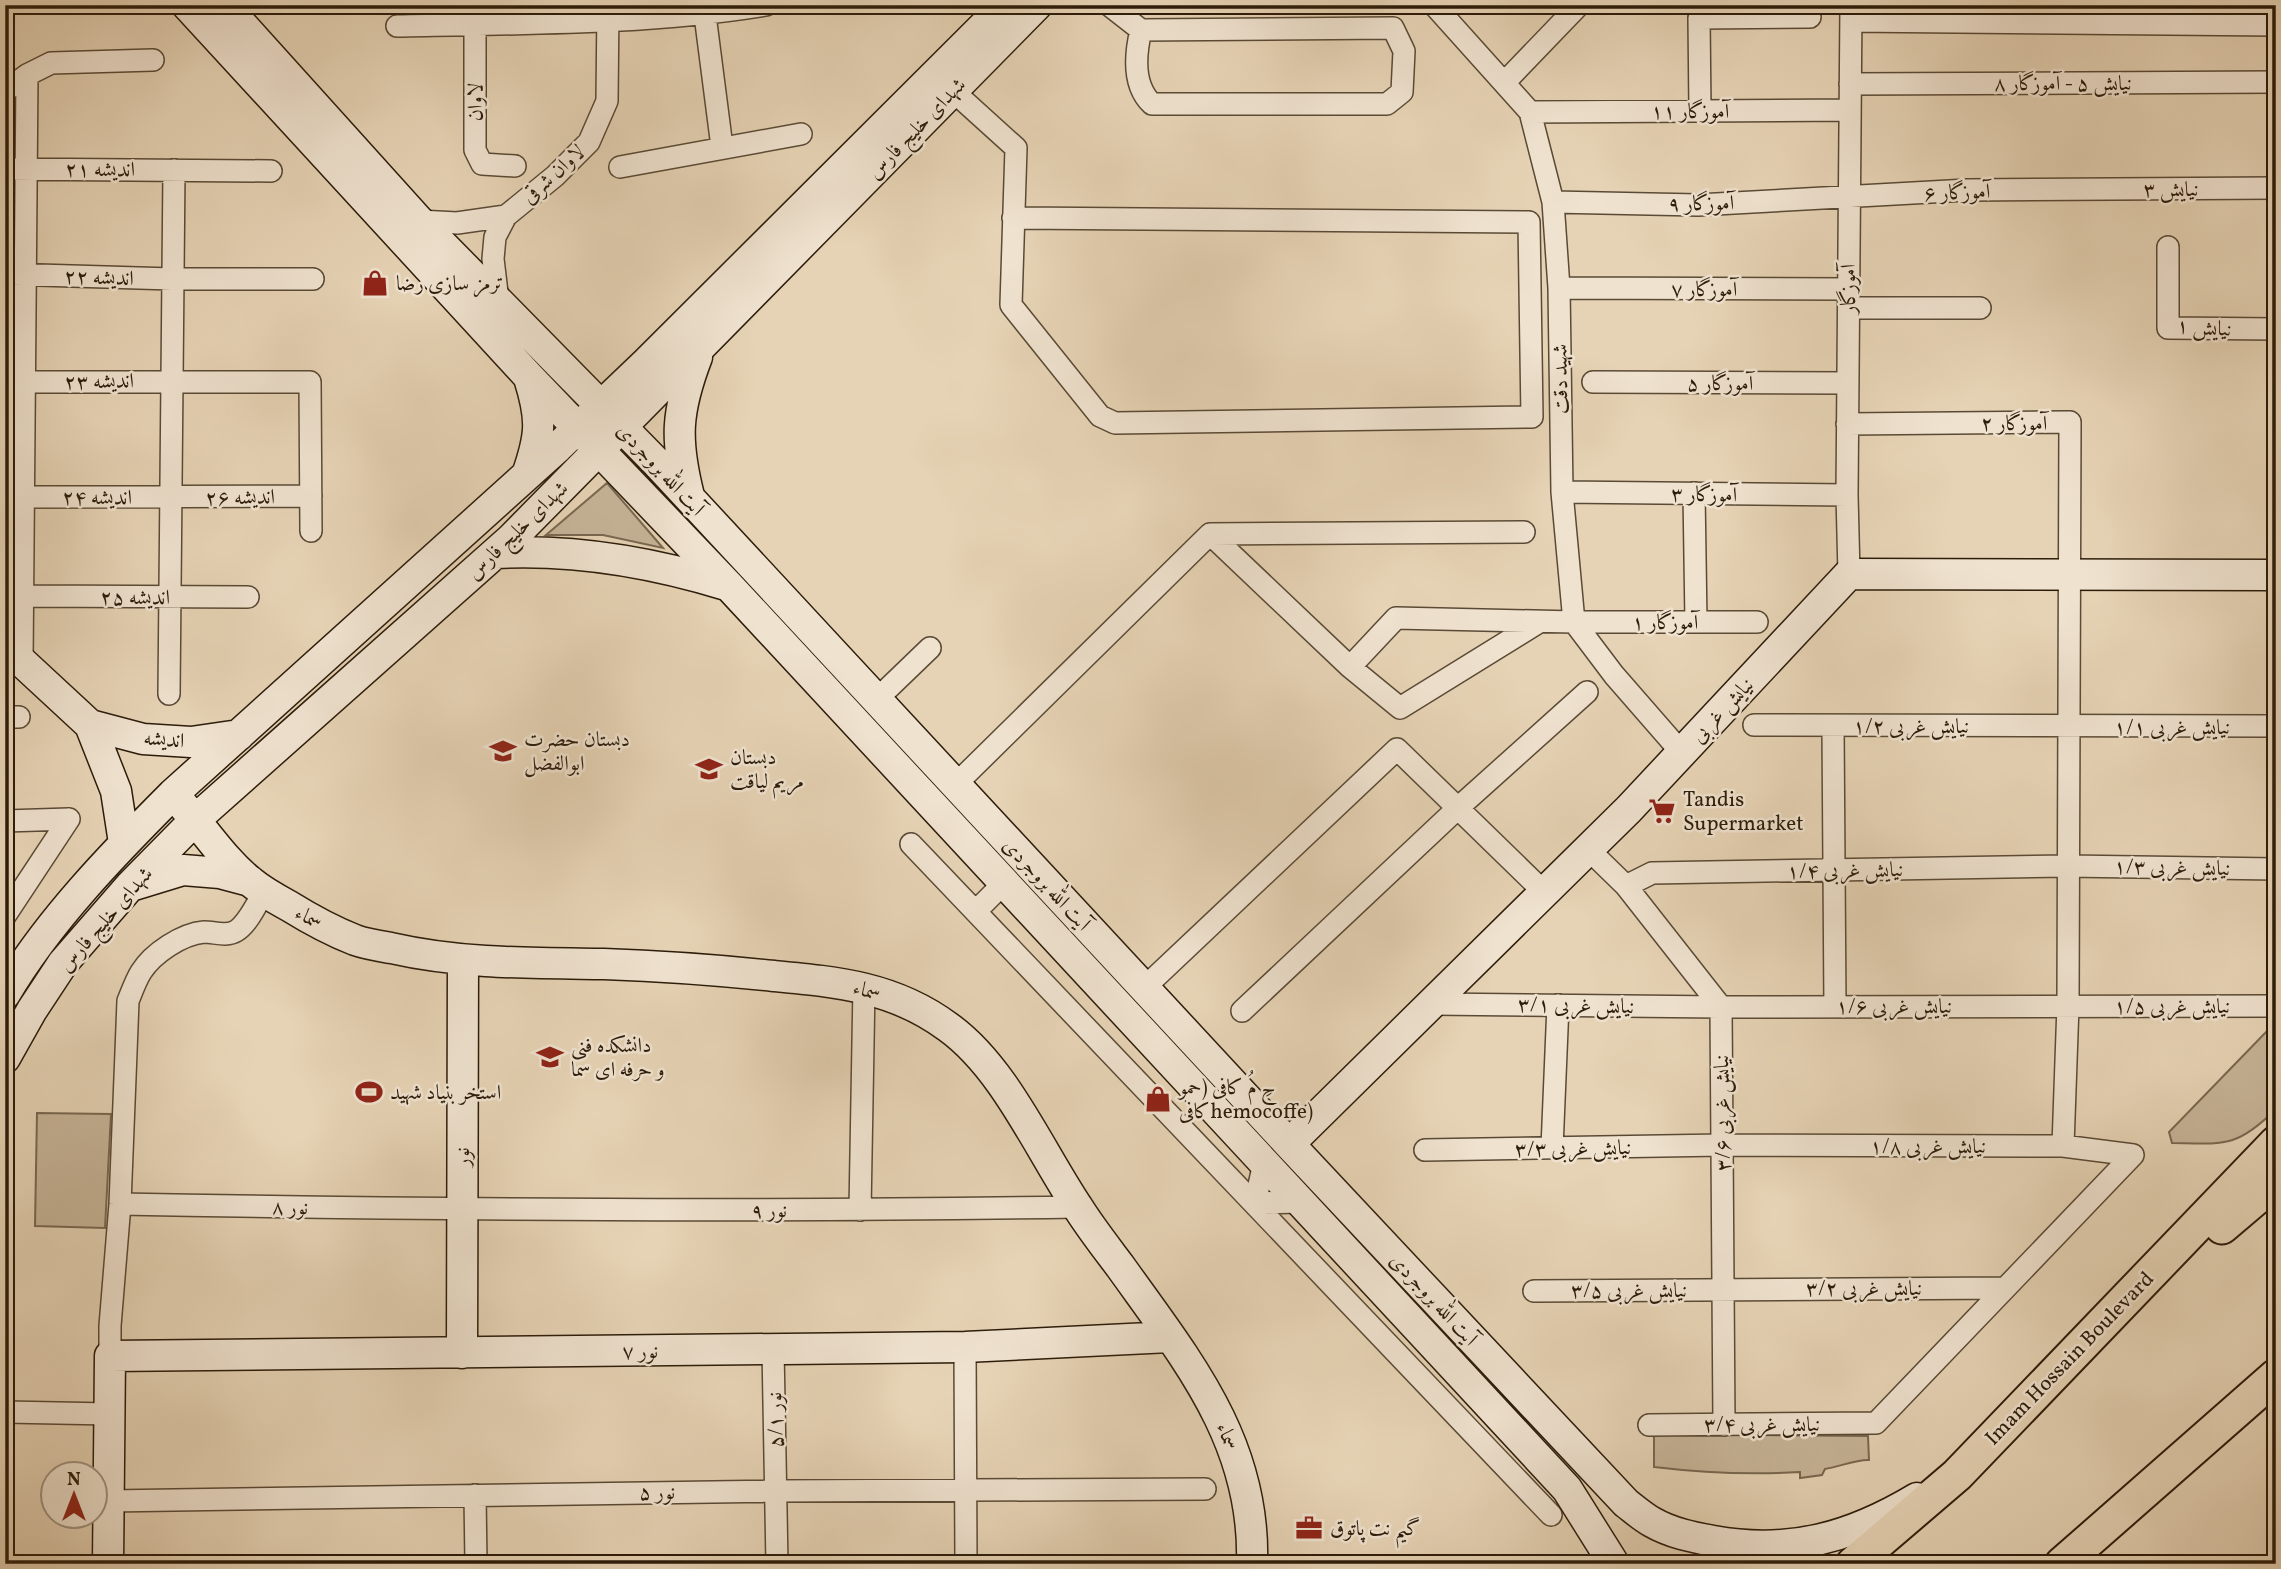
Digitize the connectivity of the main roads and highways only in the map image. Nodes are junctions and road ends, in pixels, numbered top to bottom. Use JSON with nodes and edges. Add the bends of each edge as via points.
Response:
{"nodes":[{"id":1,"x":187,"y":5,"type":"edge"},
{"id":2,"x":224,"y":5,"type":"edge"},
{"id":3,"x":1005,"y":5,"type":"edge"},
{"id":4,"x":1037,"y":5,"type":"edge"},
{"id":5,"x":700,"y":349,"type":"junction"},
{"id":6,"x":548,"y":351,"type":"junction"},
{"id":7,"x":646,"y":363,"type":"junction"},
{"id":8,"x":529,"y":377,"type":"junction"},
{"id":9,"x":601,"y":405,"type":"junction"},
{"id":10,"x":623,"y":427,"type":"junction"},
{"id":11,"x":578,"y":428,"type":"junction"},
{"id":12,"x":599,"y":451,"type":"junction"},
{"id":13,"x":662,"y":470,"type":"junction"},
{"id":14,"x":526,"y":477,"type":"junction"},
{"id":15,"x":639,"y":493,"type":"junction"},
{"id":16,"x":690,"y":500,"type":"junction"},
{"id":17,"x":496,"y":553,"type":"junction"},
{"id":18,"x":2276,"y":575,"type":"edge"},
{"id":19,"x":729,"y":586,"type":"junction"},
{"id":20,"x":14,"y":657,"type":"edge"},
{"id":21,"x":90,"y":725,"type":"junction"},
{"id":22,"x":239,"y":735,"type":"junction"},
{"id":23,"x":173,"y":794,"type":"junction"},
{"id":24,"x":196,"y":819,"type":"junction"},
{"id":25,"x":124,"y":843,"type":"junction"},
{"id":26,"x":130,"y":886,"type":"junction"},
{"id":27,"x":257,"y":887,"type":"junction"},
{"id":28,"x":463,"y":961,"type":"junction"},
{"id":29,"x":5,"y":994,"type":"edge"},
{"id":30,"x":5,"y":1058,"type":"edge"},
{"id":31,"x":2276,"y":1143,"type":"edge"},
{"id":32,"x":1289,"y":1144,"type":"junction"},
{"id":33,"x":2276,"y":1181,"type":"edge"},
{"id":34,"x":1170,"y":1336,"type":"junction"},
{"id":35,"x":2082,"y":1345,"type":"junction"},
{"id":36,"x":462,"y":1353,"type":"junction"},
{"id":37,"x":2276,"y":1376,"type":"edge"},
{"id":38,"x":1957,"y":1475,"type":"junction"},
{"id":39,"x":1679,"y":1534,"type":"junction"},
{"id":40,"x":108,"y":1564,"type":"edge"},
{"id":41,"x":1252,"y":1564,"type":"edge"},
{"id":42,"x":1614,"y":1564,"type":"edge"},
{"id":43,"x":1699,"y":1564,"type":"edge"},
{"id":44,"x":1853,"y":1564,"type":"edge"},
{"id":45,"x":2062,"y":1564,"type":"edge"}],
"edges":[{"from":1,"to":8,"type":"main road","name":"آیت الله بروجردی"},
{"from":2,"to":6,"type":"main road","name":"آیت الله بروجردی","via":[[419,221]]},
{"from":3,"to":7,"type":"main road","name":"شهدای خلیج فارس"},
{"from":4,"to":5,"type":"main road","name":"شهدای خلیج فارس"},
{"from":5,"to":10,"type":"main road","name":"شهدای خلیج فارس"},
{"from":5,"to":16,"type":"main road","via":[[680,414],[679,457]]},
{"from":6,"to":7,"type":"main road","via":[[590,373],[607,374]]},
{"from":6,"to":9,"type":"main road","name":"آیت الله بروجردی"},
{"from":7,"to":9,"type":"main road","name":"شهدای خلیج فارس"},
{"from":8,"to":11,"type":"main road","name":"آیت الله بروجردی"},
{"from":8,"to":14,"type":"main road","via":[[539,435]]},
{"from":9,"to":10,"type":"main road","name":"آیت الله بروجردی"},
{"from":9,"to":11,"type":"main road","name":"شهدای خلیج فارس"},
{"from":10,"to":12,"type":"main road","name":"شهدای خلیج فارس"},
{"from":10,"to":13,"type":"main road","name":"آیت الله بروجردی"},
{"from":11,"to":12,"type":"main road","name":"آیت الله بروجردی"},
{"from":11,"to":14,"type":"main road","name":"شهدای خلیج فارس"},
{"from":12,"to":15,"type":"main road","name":"آیت الله بروجردی"},
{"from":12,"to":17,"type":"main road","name":"شهدای خلیج فارس"},
{"from":13,"to":15,"type":"main road","via":[[646,478]]},
{"from":13,"to":16,"type":"main road","name":"آیت الله بروجردی"},
{"from":14,"to":22,"type":"main road","name":"شهدای خلیج فارس"},
{"from":15,"to":19,"type":"main road","name":"آیت الله بروجردی"},
{"from":16,"to":32,"type":"main road","name":"آیت الله بروجردی"},
{"from":17,"to":19,"type":"main road","via":[[526,551],[642,562]]},
{"from":17,"to":24,"type":"main road","name":"شهدای خلیج فارس"},
{"from":18,"to":32,"type":"main road","name":"نیایش غربی","via":[[1849,574],[1588,849]]},
{"from":19,"to":42,"type":"main road","name":"آیت الله بروجردی","via":[[1567,1489]]},
{"from":20,"to":21,"type":"main road","name":"اندیشه"},
{"from":21,"to":22,"type":"main road","name":"اندیشه","via":[[143,739],[191,742]]},
{"from":21,"to":25,"type":"main road","name":"اندیشه","via":[[116,790]]},
{"from":22,"to":23,"type":"main road","name":"شهدای خلیج فارس"},
{"from":23,"to":24,"type":"main road","name":"سماء"},
{"from":23,"to":25,"type":"main road","name":"شهدای خلیج فارس"},
{"from":24,"to":26,"type":"main road","name":"شهدای خلیج فارس"},
{"from":24,"to":27,"type":"main road","name":"سماء"},
{"from":25,"to":29,"type":"main road","name":"شهدای خلیج فارس","via":[[49,931]]},
{"from":26,"to":27,"type":"main road","via":[[183,870],[220,873]]},
{"from":26,"to":30,"type":"main road","name":"شهدای خلیج فارس","via":[[63,963]]},
{"from":27,"to":28,"type":"main road","name":"سماء","via":[[357,941]]},
{"from":28,"to":34,"type":"main road","name":"سماء","via":[[723,971],[864,987],[926,1011],[976,1051],[1012,1099],[1077,1207]]},
{"from":28,"to":36,"type":"main road","name":"نور"},
{"from":31,"to":35,"type":"main road","name":"Imam Hossain Boulevard"},
{"from":32,"to":39,"type":"main road","name":"آیت الله بروجردی","via":[[1626,1503]]},
{"from":33,"to":35,"type":"main road"},
{"from":34,"to":36,"type":"main road","name":"نور ۷","via":[[965,1347]]},
{"from":34,"to":41,"type":"main road","name":"سماء","via":[[1218,1412],[1236,1452],[1246,1488]]},
{"from":35,"to":38,"type":"main road","name":"Imam Hossain Boulevard"},
{"from":36,"to":40,"type":"main road","name":"نور ۷","via":[[110,1356]]},
{"from":37,"to":45,"type":"main road"},
{"from":38,"to":39,"type":"main road","name":"آیت الله بروجردی","via":[[1870,1524],[1822,1540],[1776,1546]]},
{"from":38,"to":44,"type":"main road","name":"Imam Hossain Boulevard"},
{"from":39,"to":43,"type":"main road"}]}
